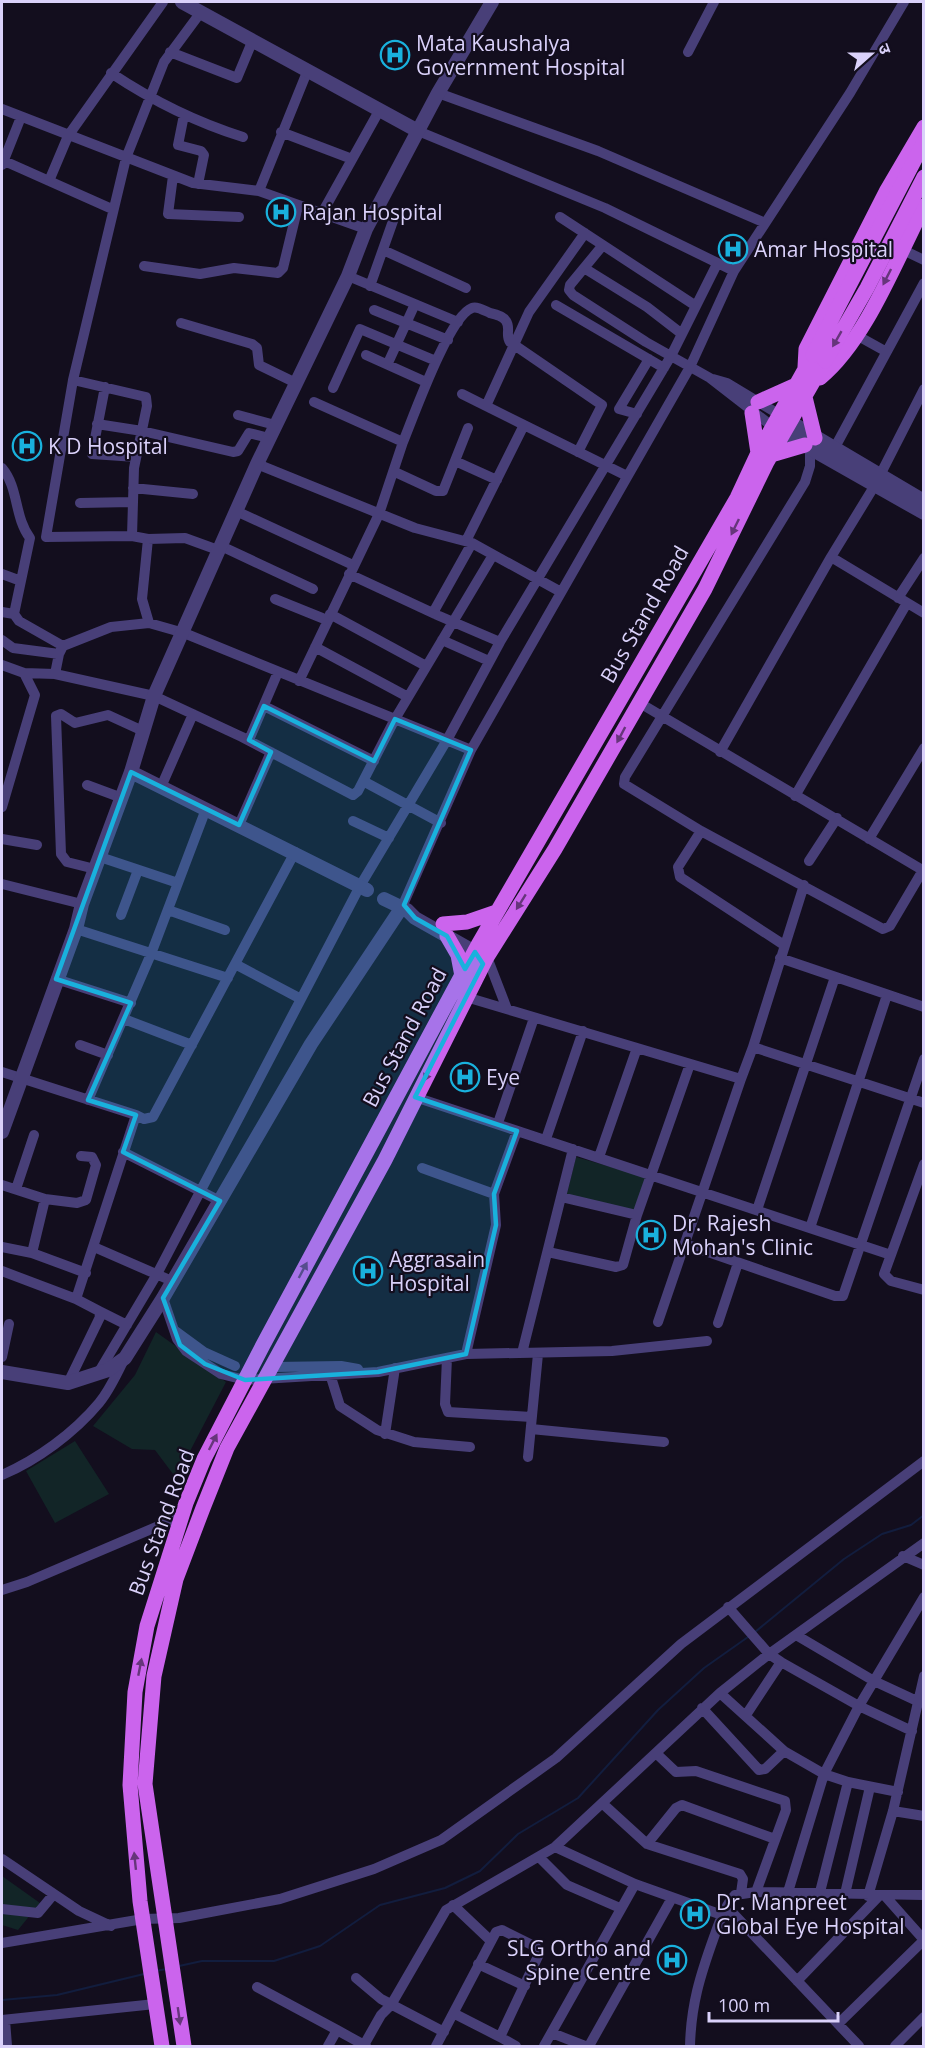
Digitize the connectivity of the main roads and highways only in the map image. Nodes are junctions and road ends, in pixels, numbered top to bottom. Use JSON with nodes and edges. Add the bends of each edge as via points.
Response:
{"nodes":[{"id":1,"x":924,"y":127,"type":"edge"},
{"id":2,"x":924,"y":142,"type":"edge"},
{"id":3,"x":924,"y":177,"type":"edge"},
{"id":4,"x":924,"y":206,"type":"edge"},
{"id":5,"x":917,"y":232,"type":"edge"},
{"id":6,"x":819,"y":358,"type":"junction"},
{"id":7,"x":805,"y":384,"type":"junction"},
{"id":8,"x":764,"y":454,"type":"junction"},
{"id":9,"x":496,"y":912,"type":"junction"},
{"id":10,"x":481,"y":954,"type":"junction"},
{"id":11,"x":462,"y":975,"type":"junction"},
{"id":12,"x":161,"y":2039,"type":"edge"},
{"id":13,"x":184,"y":2046,"type":"edge"}],
"edges":[{"from":1,"to":7,"type":"main road","name":"Bus Stand Road","via":[[887,190],[806,349]]},
{"from":2,"to":6,"type":"main road","bridge":true},
{"from":3,"to":6,"type":"main road","one_way":true,"bridge":true,"via":[[867,288]]},
{"from":4,"to":5,"type":"main road","name":"Bus Stand Road"},
{"from":5,"to":7,"type":"main road","name":"Bus Stand Road","one_way":true,"via":[[901,249],[858,336],[836,364]]},
{"from":6,"to":7,"type":"main road"},
{"from":7,"to":8,"type":"main road","name":"Bus Stand Road"},
{"from":7,"to":8,"type":"main road","via":[[755,407]]},
{"from":7,"to":8,"type":"main road","via":[[810,444]]},
{"from":8,"to":9,"type":"main road","name":"Bus Stand Road"},
{"from":8,"to":10,"type":"main road","name":"Bus Stand Road","one_way":true,"via":[[705,589],[561,839]]},
{"from":9,"to":10,"type":"main road","name":"Bus Stand Road"},
{"from":9,"to":11,"type":"main road","via":[[445,930],[458,955]]},
{"from":10,"to":11,"type":"main road","name":"Bus Stand Road"},
{"from":10,"to":13,"type":"main road","name":"Bus Stand Road","one_way":true,"via":[[466,998],[384,1160],[227,1448],[176,1579],[154,1676],[146,1784]]},
{"from":12,"to":11,"type":"main road","name":"Bus Stand Road","one_way":true,"via":[[135,1854],[130,1785],[135,1692],[147,1626],[204,1459]]}]}
